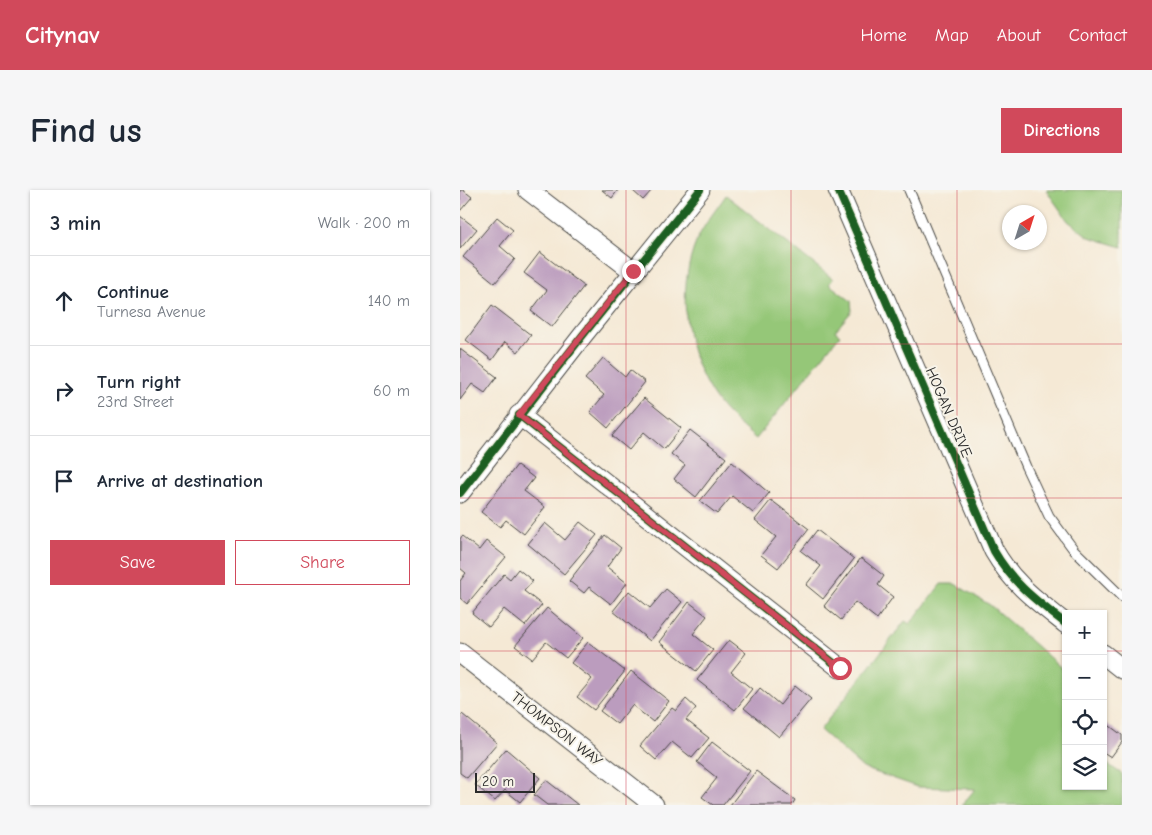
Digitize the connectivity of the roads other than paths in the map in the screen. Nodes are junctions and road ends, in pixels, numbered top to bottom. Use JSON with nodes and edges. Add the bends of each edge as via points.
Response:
{"nodes":[{"id":1,"x":528,"y":190,"type":"edge"},
{"id":2,"x":700,"y":190,"type":"edge"},
{"id":3,"x":838,"y":190,"type":"edge"},
{"id":4,"x":909,"y":190,"type":"edge"},
{"id":5,"x":633,"y":271,"type":"junction"},
{"id":6,"x":519,"y":415,"type":"junction"},
{"id":7,"x":460,"y":493,"type":"edge"},
{"id":8,"x":1122,"y":597,"type":"edge"},
{"id":9,"x":1062,"y":621,"type":"edge"},
{"id":10,"x":460,"y":653,"type":"edge"},
{"id":11,"x":1104,"y":655,"type":"edge"},
{"id":12,"x":840,"y":668,"type":"dead end"},
{"id":13,"x":1122,"y":668,"type":"edge"},
{"id":14,"x":654,"y":805,"type":"edge"}],
"edges":[{"from":1,"to":5,"type":"street"},
{"from":2,"to":5,"type":"street"},
{"from":3,"to":9,"type":"street","name":"HOGAN DRIVE","via":[[994,551],[1020,587]]},
{"from":4,"to":8,"type":"lane","via":[[1049,516],[1074,550]]},
{"from":5,"to":6,"type":"street"},
{"from":6,"to":7,"type":"street"},
{"from":6,"to":12,"type":"street"},
{"from":10,"to":14,"type":"street","name":"THOMPSON WAY"},
{"from":11,"to":13,"type":"street"}]}
